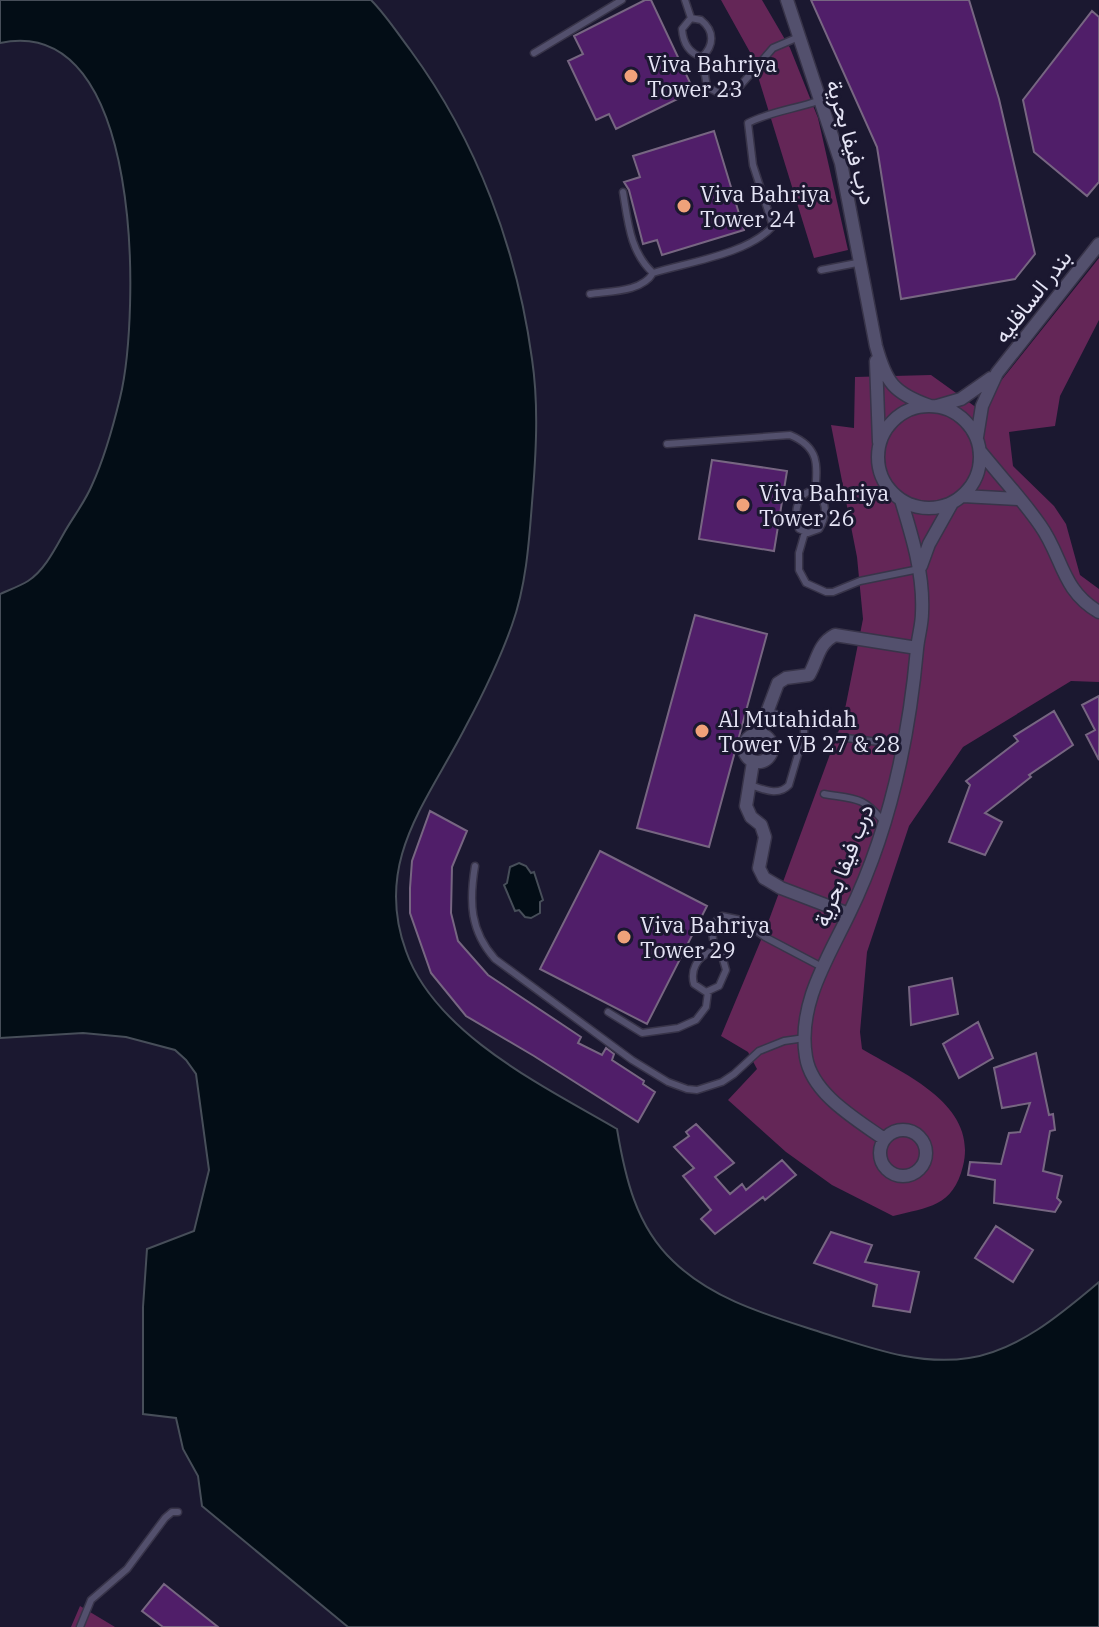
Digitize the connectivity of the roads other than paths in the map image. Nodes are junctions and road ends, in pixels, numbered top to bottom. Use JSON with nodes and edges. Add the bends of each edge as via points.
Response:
{"nodes":[{"id":1,"x":622,"y":0,"type":"edge"},
{"id":2,"x":685,"y":0,"type":"edge"},
{"id":3,"x":787,"y":0,"type":"edge"},
{"id":4,"x":691,"y":18,"type":"junction"},
{"id":5,"x":801,"y":36,"type":"junction"},
{"id":6,"x":534,"y":53,"type":"dead end"},
{"id":7,"x":702,"y":57,"type":"junction"},
{"id":8,"x":818,"y":101,"type":"junction"},
{"id":9,"x":623,"y":192,"type":"dead end"},
{"id":10,"x":1099,"y":244,"type":"edge"},
{"id":11,"x":862,"y":262,"type":"junction"},
{"id":12,"x":821,"y":270,"type":"dead end"},
{"id":13,"x":653,"y":273,"type":"junction"},
{"id":14,"x":590,"y":294,"type":"dead end"},
{"id":15,"x":876,"y":346,"type":"junction"},
{"id":16,"x":997,"y":373,"type":"junction"},
{"id":17,"x":933,"y":406,"type":"junction"},
{"id":18,"x":977,"y":437,"type":"junction"},
{"id":19,"x":667,"y":444,"type":"dead end"},
{"id":20,"x":879,"y":449,"type":"junction"},
{"id":21,"x":980,"y":451,"type":"junction"},
{"id":22,"x":815,"y":492,"type":"junction"},
{"id":23,"x":1018,"y":499,"type":"junction"},
{"id":24,"x":901,"y":500,"type":"junction"},
{"id":25,"x":958,"y":500,"type":"junction"},
{"id":26,"x":805,"y":532,"type":"junction"},
{"id":27,"x":919,"y":569,"type":"junction"},
{"id":28,"x":1099,"y":612,"type":"edge"},
{"id":29,"x":917,"y":648,"type":"junction"},
{"id":30,"x":768,"y":712,"type":"junction"},
{"id":31,"x":759,"y":734,"type":"junction"},
{"id":32,"x":838,"y":737,"type":"dead end"},
{"id":33,"x":904,"y":745,"type":"junction"},
{"id":34,"x":753,"y":762,"type":"junction"},
{"id":35,"x":750,"y":785,"type":"junction"},
{"id":36,"x":824,"y":794,"type":"dead end"},
{"id":37,"x":884,"y":822,"type":"junction"},
{"id":38,"x":475,"y":866,"type":"dead end"},
{"id":39,"x":849,"y":914,"type":"junction"},
{"id":40,"x":716,"y":953,"type":"junction"},
{"id":41,"x":822,"y":967,"type":"junction"},
{"id":42,"x":708,"y":992,"type":"junction"},
{"id":43,"x":608,"y":1012,"type":"dead end"},
{"id":44,"x":805,"y":1038,"type":"junction"},
{"id":45,"x":884,"y":1139,"type":"dead end"},
{"id":46,"x":178,"y":1512,"type":"dead end"},
{"id":47,"x":80,"y":1627,"type":"edge"}],
"edges":[{"from":1,"to":6,"type":"lane"},
{"from":2,"to":4,"type":"lane"},
{"from":3,"to":5,"type":"street","name":"درب فيفا بحرية"},
{"from":4,"to":7,"type":"lane","via":[[682,36],[689,50]]},
{"from":4,"to":7,"type":"lane","via":[[706,24],[711,34],[711,45]]},
{"from":5,"to":7,"type":"lane","via":[[773,48],[740,86],[723,95],[707,87]]},
{"from":5,"to":8,"type":"street","name":"درب فيفا بحرية"},
{"from":8,"to":11,"type":"street","name":"درب فيفا بحرية","via":[[841,163]]},
{"from":8,"to":13,"type":"lane","via":[[748,123],[753,165],[773,226],[762,238]]},
{"from":9,"to":13,"type":"lane","via":[[630,235],[641,262]]},
{"from":10,"to":16,"type":"street","name":"بندر السافليه"},
{"from":11,"to":12,"type":"lane"},
{"from":11,"to":15,"type":"street","name":"درب فيفا بحرية"},
{"from":13,"to":14,"type":"lane","via":[[632,288]]},
{"from":15,"to":17,"type":"street","name":"درب فيفا بحرية","via":[[891,385],[907,398]]},
{"from":15,"to":20,"type":"street","name":"درب فيفا بحرية"},
{"from":16,"to":17,"type":"street","name":"بندر السافليه","via":[[961,399]]},
{"from":16,"to":18,"type":"street","name":"بندر السافليه","via":[[982,406]]},
{"from":17,"to":18,"type":"street","via":[[961,416]]},
{"from":17,"to":20,"type":"street","via":[[910,410],[893,422]]},
{"from":18,"to":21,"type":"street"},
{"from":19,"to":22,"type":"lane","via":[[790,435],[813,451]]},
{"from":20,"to":24,"type":"street","via":[[882,477]]},
{"from":21,"to":23,"type":"street"},
{"from":21,"to":25,"type":"street","via":[[979,471]]},
{"from":22,"to":26,"type":"lane","via":[[805,493],[796,508],[797,524]]},
{"from":22,"to":26,"type":"lane","via":[[823,499],[824,522]]},
{"from":23,"to":25,"type":"street"},
{"from":23,"to":28,"type":"street","via":[[1040,523],[1073,592]]},
{"from":24,"to":25,"type":"street","via":[[930,509]]},
{"from":24,"to":27,"type":"street","name":"درب فيفا بحرية"},
{"from":25,"to":27,"type":"street","name":"درب فيفا بحرية"},
{"from":26,"to":27,"type":"lane","via":[[799,570],[806,583],[826,592]]},
{"from":27,"to":29,"type":"street","name":"درب فيفا بحرية","via":[[922,613]]},
{"from":29,"to":30,"type":"street","via":[[835,635],[819,649],[809,675],[778,683]]},
{"from":29,"to":33,"type":"street","name":"درب فيفا بحرية"},
{"from":30,"to":31,"type":"street"},
{"from":30,"to":35,"type":"lane","via":[[797,719],[804,734],[784,791]]},
{"from":31,"to":34,"type":"street","via":[[751,736],[744,750]]},
{"from":31,"to":34,"type":"street","via":[[771,743],[772,751],[768,758]]},
{"from":32,"to":33,"type":"lane"},
{"from":33,"to":37,"type":"street","name":"درب فيفا بحرية"},
{"from":34,"to":35,"type":"street"},
{"from":35,"to":39,"type":"street","via":[[746,806],[765,837],[759,868],[764,878]]},
{"from":36,"to":37,"type":"lane","via":[[863,801]]},
{"from":37,"to":39,"type":"street","name":"درب فيفا بحرية"},
{"from":38,"to":44,"type":"lane","via":[[471,910],[489,953],[668,1082],[687,1089],[709,1087],[734,1074],[759,1051]]},
{"from":39,"to":41,"type":"street","name":"درب فيفا بحرية"},
{"from":40,"to":41,"type":"lane","via":[[711,931],[717,919],[727,915]]},
{"from":40,"to":42,"type":"lane","via":[[725,960],[725,976]]},
{"from":40,"to":42,"type":"lane","via":[[704,955],[693,973],[697,988]]},
{"from":41,"to":44,"type":"street","name":"درب فيفا بحرية"},
{"from":42,"to":43,"type":"lane","via":[[706,1007],[696,1020],[678,1028],[642,1033]]},
{"from":44,"to":45,"type":"street","name":"درب فيفا بحرية","via":[[808,1065],[817,1083]]},
{"from":46,"to":47,"type":"lane","via":[[165,1518],[127,1569],[91,1600]]}]}
